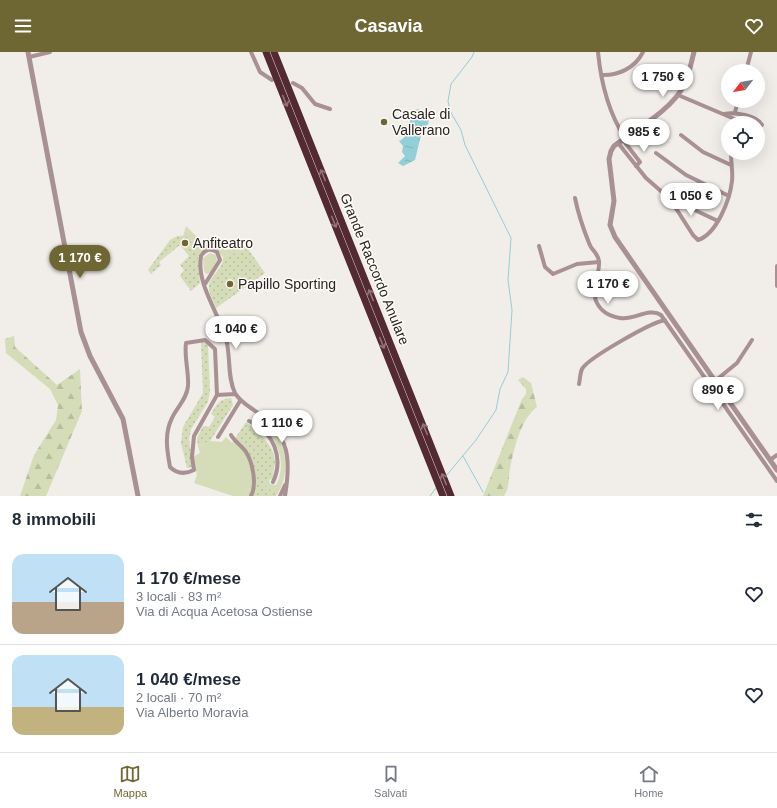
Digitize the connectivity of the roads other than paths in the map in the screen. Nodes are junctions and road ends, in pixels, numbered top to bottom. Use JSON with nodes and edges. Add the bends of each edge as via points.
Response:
{"nodes":[{"id":1,"x":50,"y":52,"type":"edge"},
{"id":2,"x":251,"y":52,"type":"edge"},
{"id":3,"x":265,"y":52,"type":"edge"},
{"id":4,"x":274,"y":52,"type":"edge"},
{"id":5,"x":598,"y":52,"type":"edge"},
{"id":6,"x":643,"y":52,"type":"edge"},
{"id":7,"x":694,"y":52,"type":"edge"},
{"id":8,"x":751,"y":52,"type":"edge"},
{"id":9,"x":29,"y":54,"type":"edge"},
{"id":10,"x":748,"y":64,"type":"edge"},
{"id":11,"x":601,"y":75,"type":"junction"},
{"id":12,"x":272,"y":80,"type":"dead end"},
{"id":13,"x":293,"y":83,"type":"dead end"},
{"id":14,"x":678,"y":95,"type":"junction"},
{"id":15,"x":736,"y":108,"type":"edge"},
{"id":16,"x":330,"y":110,"type":"dead end"},
{"id":17,"x":735,"y":112,"type":"junction"},
{"id":18,"x":724,"y":114,"type":"junction"},
{"id":19,"x":727,"y":116,"type":"edge"},
{"id":20,"x":746,"y":116,"type":"edge"},
{"id":21,"x":681,"y":135,"type":"dead end"},
{"id":22,"x":622,"y":141,"type":"junction"},
{"id":23,"x":656,"y":153,"type":"dead end"},
{"id":24,"x":732,"y":160,"type":"edge"},
{"id":25,"x":732,"y":165,"type":"junction"},
{"id":26,"x":729,"y":196,"type":"junction"},
{"id":27,"x":575,"y":198,"type":"dead end"},
{"id":28,"x":670,"y":199,"type":"junction"},
{"id":29,"x":718,"y":221,"type":"junction"},
{"id":30,"x":539,"y":246,"type":"dead end"},
{"id":31,"x":599,"y":262,"type":"junction"},
{"id":32,"x":777,"y":266,"type":"edge"},
{"id":33,"x":205,"y":284,"type":"junction"},
{"id":34,"x":777,"y":286,"type":"edge"},
{"id":35,"x":665,"y":320,"type":"junction"},
{"id":36,"x":752,"y":340,"type":"dead end"},
{"id":37,"x":715,"y":381,"type":"junction"},
{"id":38,"x":579,"y":384,"type":"dead end"},
{"id":39,"x":236,"y":394,"type":"junction"},
{"id":40,"x":217,"y":395,"type":"junction"},
{"id":41,"x":240,"y":400,"type":"junction"},
{"id":42,"x":262,"y":416,"type":"junction"},
{"id":43,"x":249,"y":421,"type":"dead end"},
{"id":44,"x":256,"y":424,"type":"junction"},
{"id":45,"x":231,"y":435,"type":"dead end"},
{"id":46,"x":218,"y":437,"type":"dead end"},
{"id":47,"x":777,"y":455,"type":"edge"},
{"id":48,"x":770,"y":460,"type":"junction"},
{"id":49,"x":777,"y":470,"type":"edge"},
{"id":50,"x":288,"y":479,"type":"junction"},
{"id":51,"x":777,"y":481,"type":"edge"},
{"id":52,"x":273,"y":482,"type":"dead end"},
{"id":53,"x":448,"y":495,"type":"edge"},
{"id":54,"x":138,"y":496,"type":"edge"},
{"id":55,"x":251,"y":496,"type":"edge"},
{"id":56,"x":280,"y":496,"type":"edge"},
{"id":57,"x":285,"y":496,"type":"edge"}],
"edges":[{"from":1,"to":9,"type":"street"},
{"from":2,"to":12,"type":"street","via":[[259,70]]},
{"from":3,"to":53,"type":"highway","name":"Grande Raccordo Anulare","one_way":true,"via":[[433,470]]},
{"from":53,"to":4,"type":"highway","name":"Grande Raccordo Anulare","one_way":true,"via":[[439,465]]},
{"from":5,"to":11,"type":"street"},
{"from":6,"to":11,"type":"street","via":[[627,69],[613,75]]},
{"from":7,"to":14,"type":"street","via":[[687,79]]},
{"from":8,"to":10,"type":"street"},
{"from":9,"to":54,"type":"street","via":[[81,332],[90,356],[122,419]]},
{"from":11,"to":22,"type":"street"},
{"from":13,"to":16,"type":"street","via":[[302,88],[315,104]]},
{"from":14,"to":18,"type":"street"},
{"from":14,"to":22,"type":"street"},
{"from":15,"to":17,"type":"street"},
{"from":17,"to":18,"type":"street"},
{"from":17,"to":20,"type":"street"},
{"from":18,"to":19,"type":"street"},
{"from":21,"to":25,"type":"street","via":[[703,152]]},
{"from":22,"to":28,"type":"street","via":[[640,162],[636,166],[650,183]]},
{"from":22,"to":37,"type":"street","via":[[611,151],[608,158],[614,201],[610,222],[612,232]]},
{"from":23,"to":26,"type":"street","via":[[686,175]]},
{"from":24,"to":25,"type":"street"},
{"from":25,"to":26,"type":"street"},
{"from":26,"to":29,"type":"street"},
{"from":27,"to":31,"type":"street","via":[[588,242],[597,254]]},
{"from":28,"to":29,"type":"street"},
{"from":28,"to":29,"type":"street","via":[[697,239],[700,240],[706,235]]},
{"from":30,"to":31,"type":"street","via":[[545,267],[553,274],[577,264]]},
{"from":31,"to":35,"type":"street","via":[[595,298],[605,313],[628,319],[655,312]]},
{"from":32,"to":34,"type":"street"},
{"from":33,"to":33,"type":"street","via":[[220,260],[217,252],[212,250],[205,251],[200,258]]},
{"from":33,"to":39,"type":"street","via":[[225,335]]},
{"from":35,"to":38,"type":"street","via":[[644,328],[592,360],[581,370]]},
{"from":35,"to":51,"type":"street"},
{"from":36,"to":37,"type":"street","via":[[737,363]]},
{"from":37,"to":48,"type":"street"},
{"from":39,"to":40,"type":"street"},
{"from":39,"to":41,"type":"street"},
{"from":40,"to":40,"type":"street","via":[[215,348],[205,340],[189,341],[186,344],[187,394],[172,418],[166,439],[170,466],[173,470],[184,473],[194,470],[194,436]]},
{"from":41,"to":42,"type":"street"},
{"from":41,"to":46,"type":"street"},
{"from":42,"to":44,"type":"street"},
{"from":42,"to":50,"type":"street","via":[[279,432],[285,444]]},
{"from":43,"to":44,"type":"street"},
{"from":44,"to":52,"type":"street","via":[[274,444],[278,456],[278,472]]},
{"from":45,"to":55,"type":"street","via":[[247,454],[253,469]]},
{"from":47,"to":48,"type":"street"},
{"from":48,"to":49,"type":"street"},
{"from":50,"to":56,"type":"street"},
{"from":50,"to":57,"type":"street"}]}
